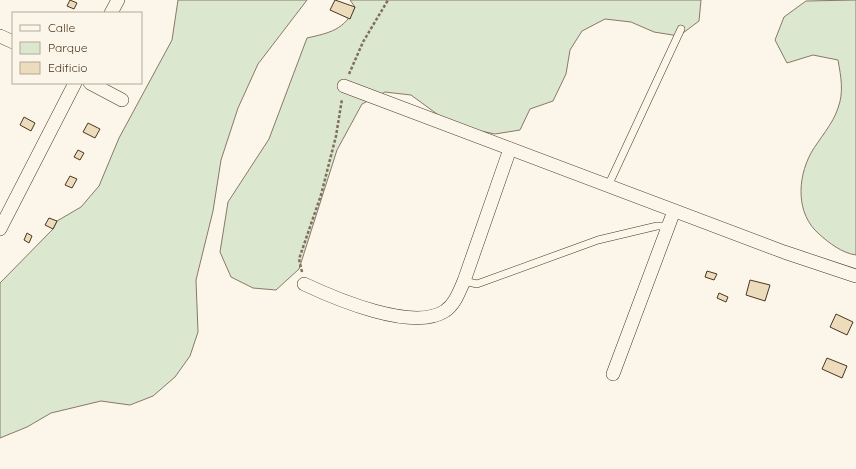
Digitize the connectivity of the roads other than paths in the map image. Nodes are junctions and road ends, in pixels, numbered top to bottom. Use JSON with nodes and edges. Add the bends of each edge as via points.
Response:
{"nodes":[{"id":1,"x":118,"y":0,"type":"edge"},
{"id":2,"x":112,"y":12,"type":"edge"},
{"id":3,"x":681,"y":29,"type":"dead end"},
{"id":4,"x":0,"y":36,"type":"edge"},
{"id":5,"x":12,"y":42,"type":"edge"},
{"id":6,"x":74,"y":84,"type":"edge"},
{"id":7,"x":92,"y":84,"type":"edge"},
{"id":8,"x":344,"y":86,"type":"road end"},
{"id":9,"x":122,"y":100,"type":"dead end"},
{"id":10,"x":510,"y":149,"type":"junction"},
{"id":11,"x":608,"y":186,"type":"junction"},
{"id":12,"x":674,"y":211,"type":"junction"},
{"id":13,"x":668,"y":226,"type":"junction"},
{"id":14,"x":0,"y":229,"type":"edge"},
{"id":15,"x":856,"y":276,"type":"edge"},
{"id":16,"x":464,"y":281,"type":"junction"},
{"id":17,"x":304,"y":284,"type":"road end"},
{"id":18,"x":613,"y":374,"type":"dead end"}],
"edges":[{"from":1,"to":2,"type":"street"},
{"from":3,"to":11,"type":"lane"},
{"from":4,"to":5,"type":"street"},
{"from":6,"to":14,"type":"street"},
{"from":7,"to":9,"type":"street"},
{"from":8,"to":10,"type":"street"},
{"from":10,"to":11,"type":"street"},
{"from":10,"to":16,"type":"street"},
{"from":11,"to":12,"type":"street"},
{"from":12,"to":13,"type":"street"},
{"from":12,"to":15,"type":"street"},
{"from":13,"to":16,"type":"lane","via":[[657,226],[598,240],[476,284]]},
{"from":13,"to":18,"type":"street"},
{"from":16,"to":17,"type":"street","via":[[455,302],[445,311],[432,317],[416,318],[396,317],[336,299]]}]}
